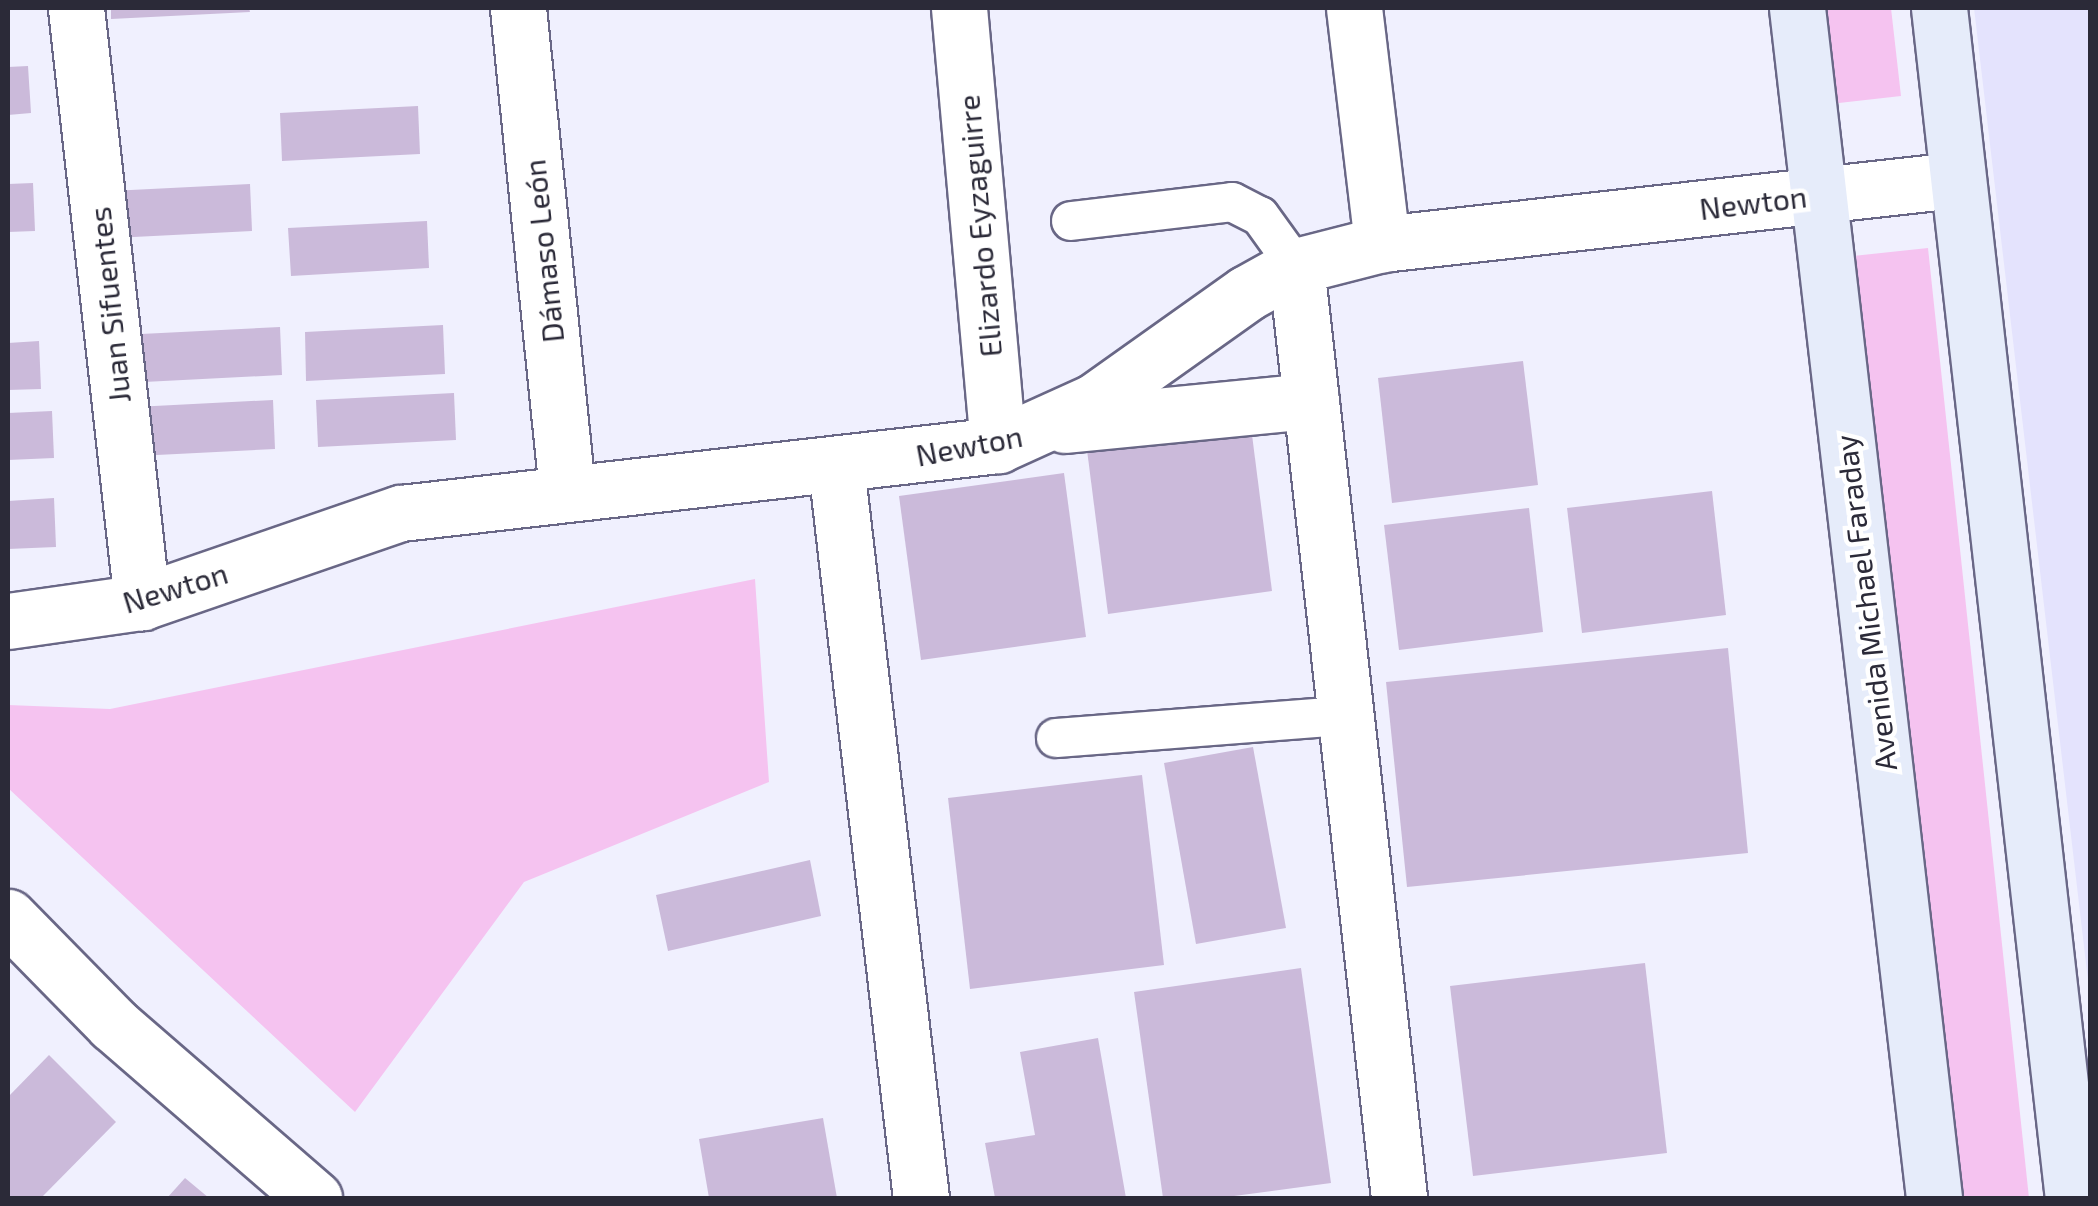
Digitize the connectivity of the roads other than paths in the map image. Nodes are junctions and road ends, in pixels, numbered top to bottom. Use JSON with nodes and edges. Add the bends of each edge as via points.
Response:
{"nodes":[{"id":1,"x":76,"y":8,"type":"edge"},
{"id":2,"x":518,"y":8,"type":"edge"},
{"id":3,"x":959,"y":8,"type":"edge"},
{"id":4,"x":1354,"y":8,"type":"edge"},
{"id":5,"x":1797,"y":8,"type":"edge"},
{"id":6,"x":1939,"y":8,"type":"edge"},
{"id":7,"x":1954,"y":180,"type":"junction"},
{"id":8,"x":1818,"y":195,"type":"junction"},
{"id":9,"x":1071,"y":221,"type":"dead end"},
{"id":10,"x":1382,"y":244,"type":"junction"},
{"id":11,"x":1296,"y":266,"type":"junction"},
{"id":12,"x":1311,"y":400,"type":"junction"},
{"id":13,"x":1050,"y":426,"type":"junction"},
{"id":14,"x":998,"y":445,"type":"junction"},
{"id":15,"x":836,"y":467,"type":"junction"},
{"id":16,"x":568,"y":494,"type":"junction"},
{"id":17,"x":142,"y":602,"type":"junction"},
{"id":18,"x":8,"y":620,"type":"edge"},
{"id":19,"x":1345,"y":716,"type":"junction"},
{"id":20,"x":1056,"y":738,"type":"dead end"},
{"id":21,"x":8,"y":917,"type":"edge"},
{"id":22,"x":314,"y":1198,"type":"edge"},
{"id":23,"x":921,"y":1198,"type":"edge"},
{"id":24,"x":1398,"y":1198,"type":"edge"},
{"id":25,"x":1934,"y":1198,"type":"edge"},
{"id":26,"x":2073,"y":1198,"type":"edge"}],
"edges":[{"from":1,"to":17,"type":"street","name":"Juan Sifuentes"},
{"from":2,"to":16,"type":"street","name":"Dámaso León"},
{"from":3,"to":14,"type":"street","name":"Elizardo Eyzaguirre"},
{"from":4,"to":10,"type":"street"},
{"from":5,"to":8,"type":"street","name":"Avenida Michael Faraday"},
{"from":6,"to":7,"type":"street"},
{"from":7,"to":8,"type":"street","name":"Newton"},
{"from":7,"to":26,"type":"street"},
{"from":8,"to":10,"type":"street","name":"Newton"},
{"from":8,"to":25,"type":"street","name":"Avenida Michael Faraday"},
{"from":9,"to":11,"type":"lane","via":[[1232,202],[1260,216]]},
{"from":10,"to":11,"type":"street","name":"Newton"},
{"from":11,"to":12,"type":"street"},
{"from":11,"to":13,"type":"street","name":"Newton"},
{"from":12,"to":13,"type":"street"},
{"from":12,"to":19,"type":"street"},
{"from":13,"to":14,"type":"street","name":"Newton"},
{"from":14,"to":15,"type":"street","name":"Newton"},
{"from":15,"to":16,"type":"street","name":"Newton"},
{"from":15,"to":23,"type":"street"},
{"from":16,"to":17,"type":"street","name":"Newton","via":[[400,512]]},
{"from":17,"to":18,"type":"street","name":"Newton"},
{"from":19,"to":20,"type":"lane"},
{"from":19,"to":24,"type":"street"},
{"from":21,"to":22,"type":"street","via":[[114,1024]]}]}
